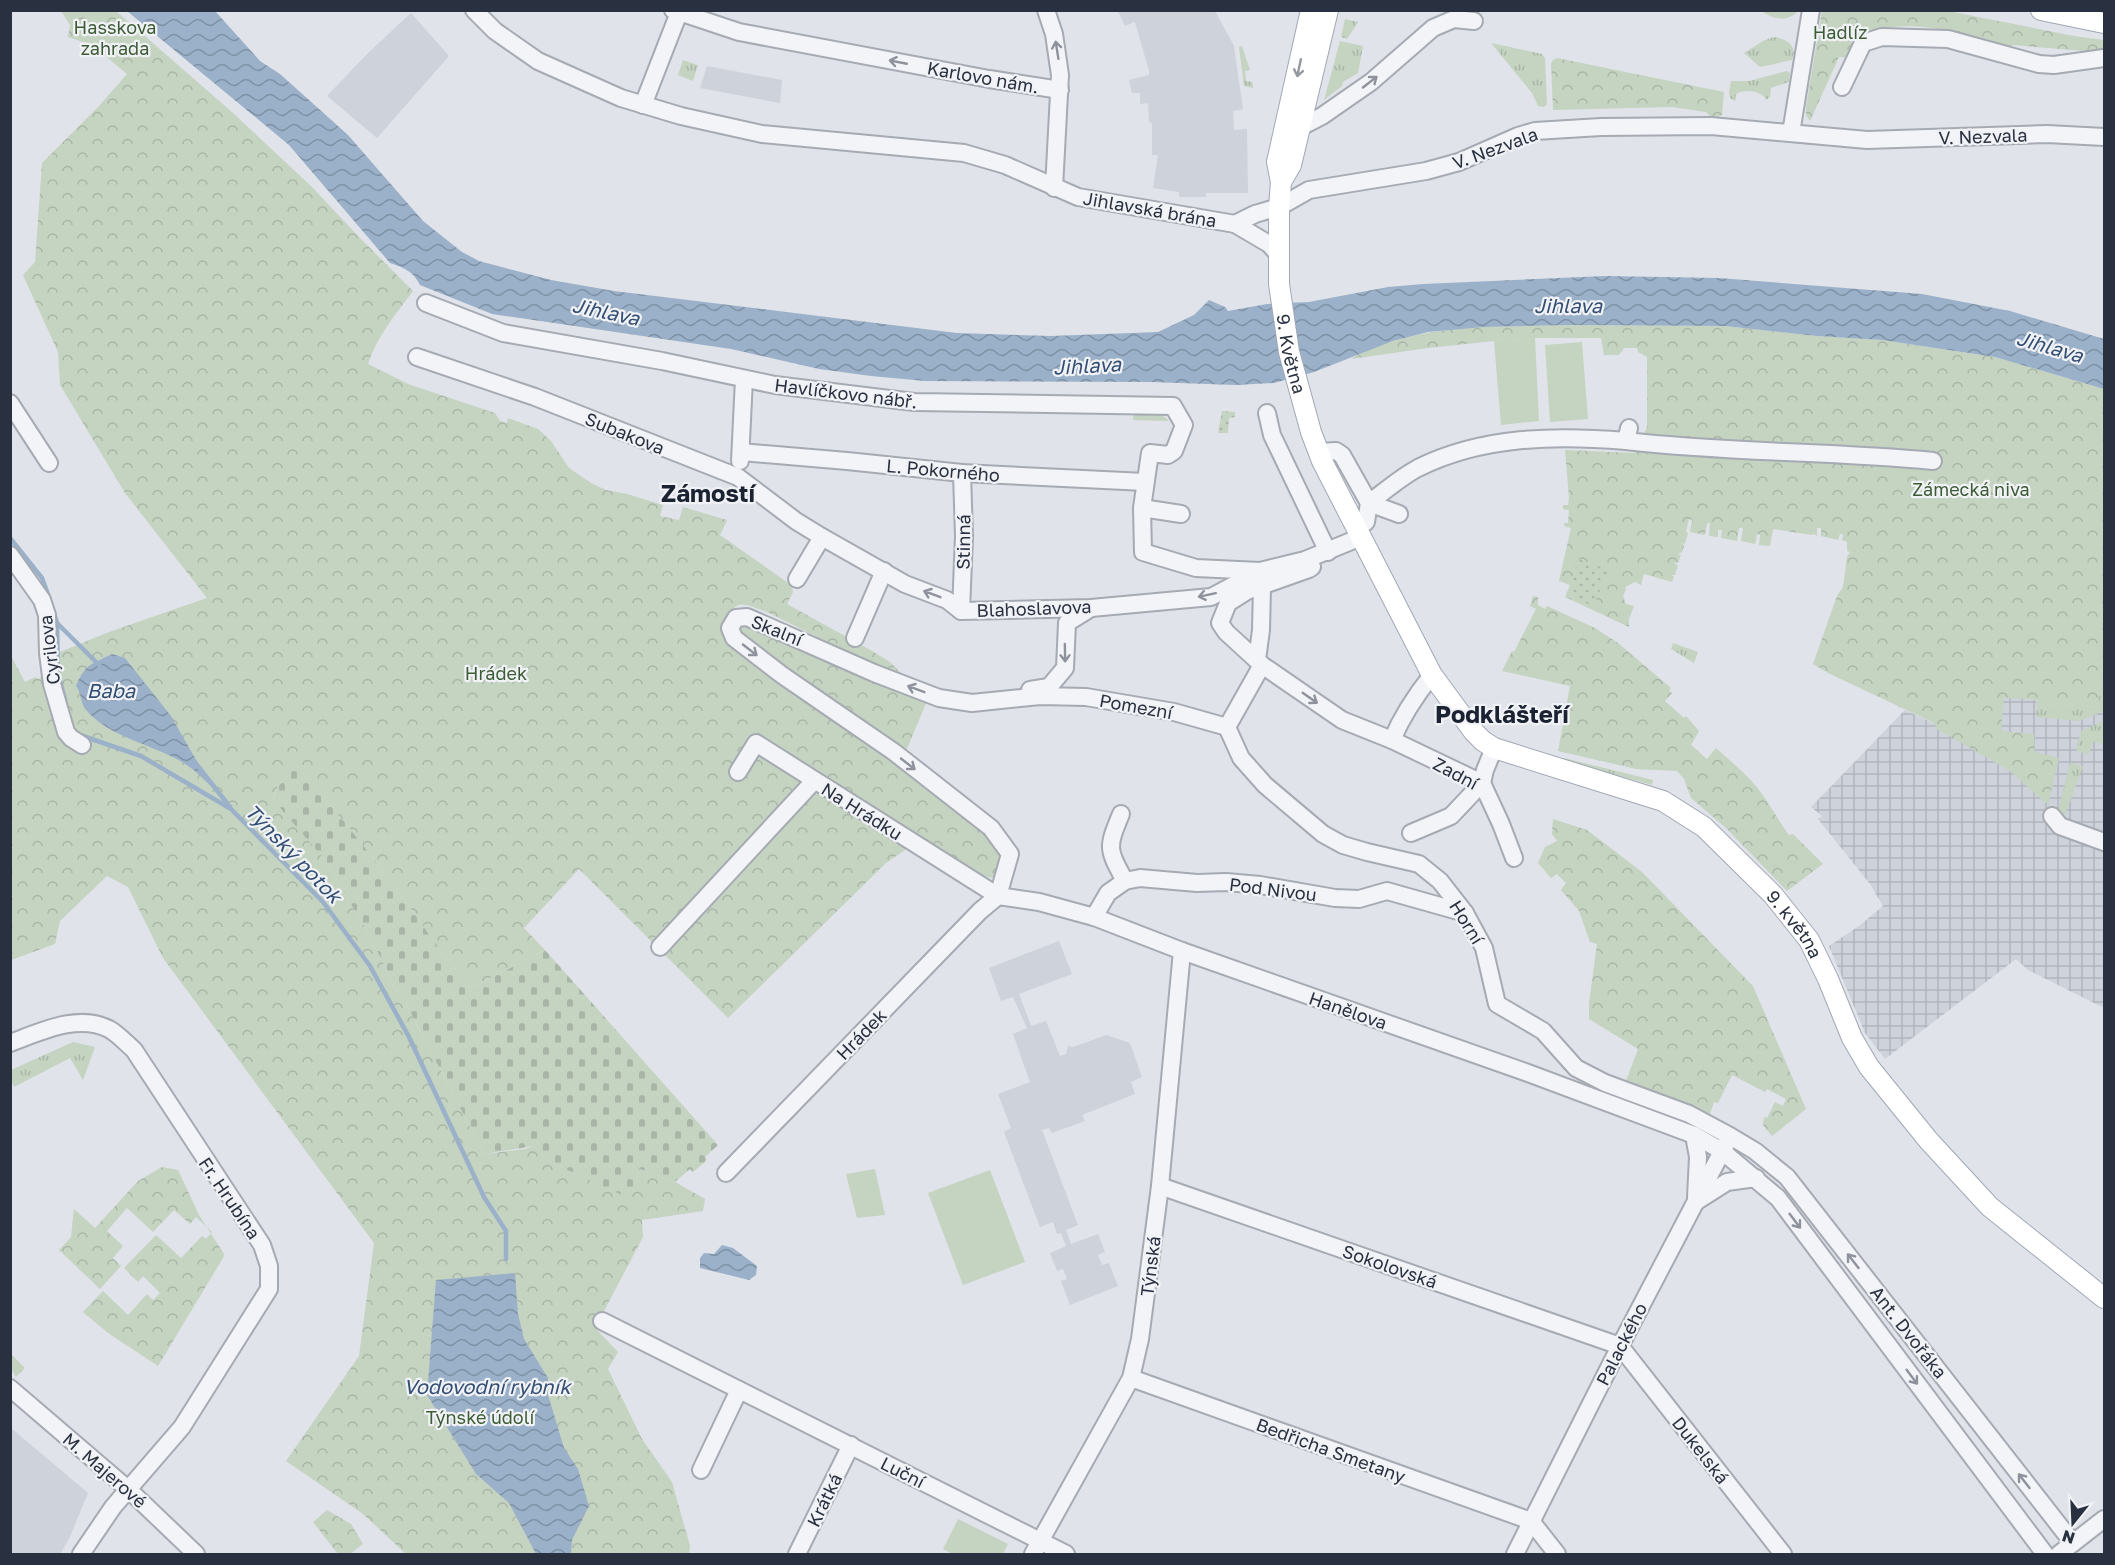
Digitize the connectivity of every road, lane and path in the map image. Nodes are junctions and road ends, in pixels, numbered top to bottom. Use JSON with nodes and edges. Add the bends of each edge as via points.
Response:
{"nodes":[{"id":1,"x":474,"y":10,"type":"edge"},
{"id":2,"x":1046,"y":10,"type":"edge"},
{"id":3,"x":1311,"y":10,"type":"edge"},
{"id":4,"x":1328,"y":10,"type":"edge"},
{"id":5,"x":1811,"y":10,"type":"edge"},
{"id":6,"x":2041,"y":10,"type":"edge"},
{"id":7,"x":678,"y":11,"type":"edge"},
{"id":8,"x":1474,"y":21,"type":"dead end"},
{"id":9,"x":2104,"y":23,"type":"edge"},
{"id":10,"x":2104,"y":58,"type":"edge"},
{"id":11,"x":1842,"y":87,"type":"dead end"},
{"id":12,"x":1059,"y":90,"type":"junction"},
{"id":13,"x":643,"y":105,"type":"junction"},
{"id":14,"x":1300,"y":127,"type":"junction"},
{"id":15,"x":1791,"y":134,"type":"junction"},
{"id":16,"x":2104,"y":137,"type":"edge"},
{"id":17,"x":1281,"y":182,"type":"junction"},
{"id":18,"x":1054,"y":188,"type":"junction"},
{"id":19,"x":1279,"y":207,"type":"junction"},
{"id":20,"x":1235,"y":224,"type":"junction"},
{"id":21,"x":1278,"y":254,"type":"junction"},
{"id":22,"x":426,"y":303,"type":"dead end"},
{"id":23,"x":417,"y":357,"type":"dead end"},
{"id":24,"x":744,"y":379,"type":"junction"},
{"id":25,"x":10,"y":403,"type":"edge"},
{"id":26,"x":1267,"y":413,"type":"dead end"},
{"id":27,"x":741,"y":452,"type":"junction"},
{"id":28,"x":1318,"y":452,"type":"junction"},
{"id":29,"x":1933,"y":461,"type":"dead end"},
{"id":30,"x":49,"y":463,"type":"dead end"},
{"id":31,"x":962,"y":473,"type":"junction"},
{"id":32,"x":738,"y":477,"type":"junction"},
{"id":33,"x":1145,"y":482,"type":"junction"},
{"id":34,"x":1370,"y":503,"type":"junction"},
{"id":35,"x":1142,"y":508,"type":"junction"},
{"id":36,"x":1181,"y":514,"type":"dead end"},
{"id":37,"x":1361,"y":529,"type":"junction"},
{"id":38,"x":822,"y":537,"type":"junction"},
{"id":39,"x":1325,"y":553,"type":"junction"},
{"id":40,"x":10,"y":555,"type":"edge"},
{"id":41,"x":884,"y":571,"type":"junction"},
{"id":42,"x":1261,"y":578,"type":"junction"},
{"id":43,"x":797,"y":579,"type":"dead end"},
{"id":44,"x":1091,"y":608,"type":"junction"},
{"id":45,"x":961,"y":610,"type":"junction"},
{"id":46,"x":855,"y":638,"type":"dead end"},
{"id":47,"x":1259,"y":663,"type":"junction"},
{"id":48,"x":1432,"y":675,"type":"junction"},
{"id":49,"x":972,"y":703,"type":"junction"},
{"id":50,"x":1227,"y":728,"type":"junction"},
{"id":51,"x":1392,"y":741,"type":"junction"},
{"id":52,"x":82,"y":745,"type":"dead end"},
{"id":53,"x":1494,"y":748,"type":"junction"},
{"id":54,"x":738,"y":772,"type":"dead end"},
{"id":55,"x":814,"y":781,"type":"junction"},
{"id":56,"x":1482,"y":783,"type":"junction"},
{"id":57,"x":1120,"y":814,"type":"dead end"},
{"id":58,"x":2052,"y":816,"type":"dead end"},
{"id":59,"x":1411,"y":833,"type":"dead end"},
{"id":60,"x":2104,"y":842,"type":"edge"},
{"id":61,"x":1514,"y":858,"type":"dead end"},
{"id":62,"x":1125,"y":881,"type":"junction"},
{"id":63,"x":998,"y":896,"type":"junction"},
{"id":64,"x":1465,"y":913,"type":"junction"},
{"id":65,"x":1094,"y":917,"type":"junction"},
{"id":66,"x":660,"y":947,"type":"dead end"},
{"id":67,"x":1182,"y":951,"type":"junction"},
{"id":68,"x":10,"y":1043,"type":"edge"},
{"id":69,"x":1694,"y":1135,"type":"junction"},
{"id":70,"x":1730,"y":1136,"type":"junction"},
{"id":71,"x":1722,"y":1151,"type":"junction"},
{"id":72,"x":726,"y":1173,"type":"dead end"},
{"id":73,"x":1756,"y":1178,"type":"junction"},
{"id":74,"x":1160,"y":1186,"type":"junction"},
{"id":75,"x":1696,"y":1201,"type":"junction"},
{"id":76,"x":2104,"y":1298,"type":"edge"},
{"id":77,"x":602,"y":1321,"type":"dead end"},
{"id":78,"x":1620,"y":1346,"type":"junction"},
{"id":79,"x":1131,"y":1378,"type":"junction"},
{"id":80,"x":10,"y":1388,"type":"edge"},
{"id":81,"x":740,"y":1390,"type":"junction"},
{"id":82,"x":850,"y":1445,"type":"junction"},
{"id":83,"x":701,"y":1470,"type":"dead end"},
{"id":84,"x":129,"y":1490,"type":"junction"},
{"id":85,"x":2104,"y":1519,"type":"edge"},
{"id":86,"x":1531,"y":1521,"type":"junction"},
{"id":87,"x":1036,"y":1548,"type":"edge"},
{"id":88,"x":2065,"y":1551,"type":"edge"},
{"id":89,"x":81,"y":1554,"type":"edge"},
{"id":90,"x":196,"y":1554,"type":"edge"},
{"id":91,"x":797,"y":1554,"type":"edge"},
{"id":92,"x":1065,"y":1554,"type":"edge"},
{"id":93,"x":1515,"y":1554,"type":"edge"},
{"id":94,"x":1557,"y":1554,"type":"edge"},
{"id":95,"x":1783,"y":1554,"type":"edge"},
{"id":96,"x":2045,"y":1554,"type":"edge"}],
"edges":[{"from":1,"to":13,"type":"street","via":[[495,31],[538,62]]},
{"from":12,"to":2,"type":"street","one_way":true,"via":[[1054,34]]},
{"from":3,"to":17,"type":"main road","one_way":true,"via":[[1277,162]]},
{"from":4,"to":14,"type":"main road"},
{"from":5,"to":15,"type":"street"},
{"from":6,"to":9,"type":"main road"},
{"from":12,"to":7,"type":"street","name":"Karlovo nám.","one_way":true,"via":[[739,32]]},
{"from":7,"to":13,"type":"street","name":"Karlovo nám."},
{"from":14,"to":8,"type":"street","one_way":true,"via":[[1371,82],[1433,28],[1454,19]]},
{"from":10,"to":11,"type":"street","via":[[2039,64],[1961,41],[1882,37],[1863,43]]},
{"from":12,"to":18,"type":"street","name":"Karlovo nám."},
{"from":13,"to":18,"type":"street","via":[[762,134],[964,153],[1005,165]]},
{"from":14,"to":17,"type":"main road","via":[[1291,165]]},
{"from":15,"to":16,"type":"street","name":"V. Nezvala","via":[[1867,140],[2047,134]]},
{"from":15,"to":19,"type":"street","name":"V. Nezvala","via":[[1711,126],[1535,131],[1460,162],[1310,190]]},
{"from":17,"to":19,"type":"main road","name":"9. Května"},
{"from":18,"to":20,"type":"street","name":"Jihlavská brána","via":[[1078,197]]},
{"from":19,"to":20,"type":"street","name":"Jihlavská brána"},
{"from":19,"to":21,"type":"main road","name":"9. Května"},
{"from":20,"to":21,"type":"street","via":[[1269,244]]},
{"from":21,"to":28,"type":"main road","name":"9. Května","via":[[1289,352]]},
{"from":22,"to":24,"type":"street","name":"Havlíčkovo nábř.","via":[[503,333]]},
{"from":23,"to":32,"type":"street","name":"Subakova","via":[[535,397]]},
{"from":24,"to":27,"type":"street"},
{"from":24,"to":33,"type":"street","name":"Havlíčkovo nábř.","via":[[914,402],[1173,406],[1184,425],[1174,451],[1168,455],[1150,453]]},
{"from":25,"to":30,"type":"street"},
{"from":26,"to":39,"type":"street","via":[[1272,435]]},
{"from":27,"to":31,"type":"street","name":"L. Pokorného"},
{"from":27,"to":32,"type":"street"},
{"from":28,"to":34,"type":"street","via":[[1336,451],[1342,455]]},
{"from":28,"to":37,"type":"main road","name":"9. Května"},
{"from":29,"to":34,"type":"street","via":[[1687,448],[1627,434],[1500,442],[1419,468]]},
{"from":31,"to":33,"type":"street","name":"L. Pokorného"},
{"from":31,"to":45,"type":"street","name":"Stinná"},
{"from":32,"to":38,"type":"street","name":"Blahoslavova"},
{"from":33,"to":35,"type":"street"},
{"from":34,"to":37,"type":"street"},
{"from":34,"to":37,"type":"street","name":"Blahoslavova","via":[[1400,514],[1383,516]]},
{"from":35,"to":36,"type":"street"},
{"from":35,"to":42,"type":"street","via":[[1143,552],[1196,568]]},
{"from":37,"to":39,"type":"street","name":"Blahoslavova"},
{"from":37,"to":48,"type":"main road","name":"9. května"},
{"from":38,"to":41,"type":"street","name":"Blahoslavova"},
{"from":38,"to":43,"type":"street"},
{"from":39,"to":42,"type":"street","name":"Blahoslavova","via":[[1309,569]]},
{"from":40,"to":52,"type":"street","name":"Cyrilova","via":[[42,600],[57,703],[66,732]]},
{"from":45,"to":41,"type":"street","name":"Blahoslavova","one_way":true},
{"from":41,"to":46,"type":"street"},
{"from":42,"to":44,"type":"street","name":"Blahoslavova","one_way":true,"via":[[1211,597]]},
{"from":42,"to":47,"type":"street"},
{"from":42,"to":47,"type":"street","name":"Zadní","via":[[1228,603],[1220,622]]},
{"from":44,"to":45,"type":"street","name":"Blahoslavova"},
{"from":44,"to":49,"type":"street","one_way":true,"via":[[1067,623],[1065,668],[1049,687],[977,693]]},
{"from":47,"to":50,"type":"street"},
{"from":47,"to":51,"type":"street","name":"Zadní","one_way":true,"via":[[1342,720]]},
{"from":48,"to":51,"type":"street","via":[[1399,723]]},
{"from":48,"to":53,"type":"main road","name":"9. května","via":[[1474,732]]},
{"from":49,"to":50,"type":"street","name":"Pomezní","via":[[1040,696],[1086,697],[1174,712]]},
{"from":49,"to":63,"type":"street","name":"Skalní","one_way":true,"via":[[939,698],[747,617],[736,618],[730,628],[734,638],[774,669],[894,752],[992,828],[1010,854]]},
{"from":50,"to":64,"type":"street","name":"Horní","via":[[1241,758],[1265,785],[1323,834],[1343,845],[1419,864],[1440,881]]},
{"from":51,"to":56,"type":"street","name":"Zadní"},
{"from":53,"to":56,"type":"street"},
{"from":53,"to":76,"type":"main road","name":"9. května","via":[[1663,801],[1704,827],[1773,895],[1809,940],[1869,1067],[1929,1141],[1990,1207]]},
{"from":54,"to":55,"type":"street","name":"Na Hrádku","via":[[756,743]]},
{"from":55,"to":63,"type":"street","name":"Na Hrádku"},
{"from":55,"to":66,"type":"street"},
{"from":56,"to":59,"type":"street","via":[[1451,816]]},
{"from":56,"to":61,"type":"street","name":"Zadní"},
{"from":57,"to":62,"type":"street","via":[[1110,842],[1113,860]]},
{"from":58,"to":60,"type":"street","via":[[2060,826]]},
{"from":62,"to":64,"type":"street","name":"Pod Nivou","via":[[1140,878],[1226,882],[1359,899],[1387,891]]},
{"from":62,"to":65,"type":"street","via":[[1108,893]]},
{"from":63,"to":65,"type":"street","name":"Hanělova"},
{"from":63,"to":72,"type":"street","name":"Hrádek"},
{"from":64,"to":70,"type":"street","name":"Horní","via":[[1484,948],[1497,1004],[1543,1031],[1576,1068],[1689,1114]]},
{"from":65,"to":67,"type":"street","name":"Hanělova"},
{"from":67,"to":69,"type":"street","name":"Hanělova"},
{"from":67,"to":74,"type":"street","name":"Týnská"},
{"from":68,"to":84,"type":"street","name":"Fr. Hrubína","via":[[60,1025],[82,1023],[109,1029],[134,1050],[262,1245],[269,1266],[269,1289],[182,1427]]},
{"from":69,"to":71,"type":"street","name":"Hanělova"},
{"from":69,"to":75,"type":"street","via":[[1698,1157]]},
{"from":70,"to":71,"type":"street","name":"Palackého"},
{"from":88,"to":70,"type":"street","name":"Ant. Dvořáka","one_way":true,"via":[[1787,1177]]},
{"from":71,"to":73,"type":"street","name":"Ant. Dvořáka"},
{"from":71,"to":75,"type":"street","name":"Palackého"},
{"from":73,"to":75,"type":"street","via":[[1727,1182]]},
{"from":73,"to":96,"type":"street","name":"Ant. Dvořáka","one_way":true,"via":[[1778,1198]]},
{"from":74,"to":78,"type":"street","name":"Sokolovská"},
{"from":74,"to":79,"type":"street","name":"Týnská","via":[[1140,1339]]},
{"from":75,"to":78,"type":"street","name":"Palackého"},
{"from":77,"to":81,"type":"street","name":"Luční"},
{"from":78,"to":86,"type":"street","name":"Palackého"},
{"from":78,"to":95,"type":"street","name":"Dukelská"},
{"from":79,"to":86,"type":"street","name":"Bedřicha Smetany"},
{"from":79,"to":87,"type":"street","name":"Týnská"},
{"from":80,"to":84,"type":"street","name":"M. Majerové"},
{"from":81,"to":82,"type":"street","name":"Luční"},
{"from":81,"to":83,"type":"street"},
{"from":82,"to":87,"type":"street","name":"Luční"},
{"from":82,"to":91,"type":"street","name":"Krátká"},
{"from":84,"to":89,"type":"street","name":"Fr. Hrubína"},
{"from":84,"to":90,"type":"street","name":"M. Majerové"},
{"from":85,"to":88,"type":"street"},
{"from":86,"to":93,"type":"street","name":"Palackého"},
{"from":86,"to":94,"type":"street"},
{"from":87,"to":92,"type":"street","name":"Luční"}]}
